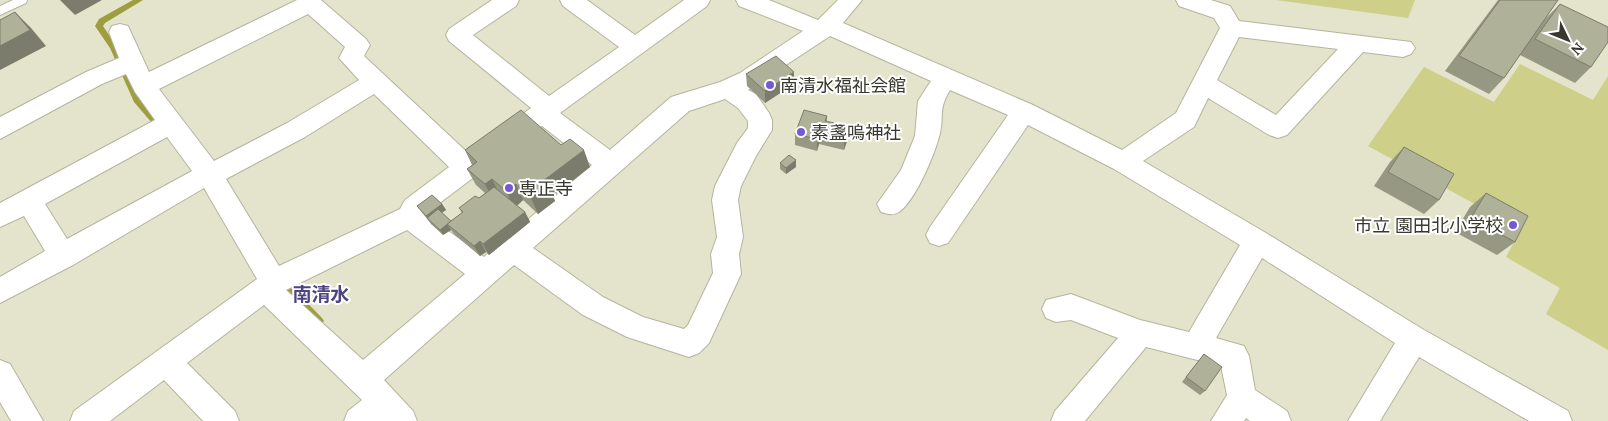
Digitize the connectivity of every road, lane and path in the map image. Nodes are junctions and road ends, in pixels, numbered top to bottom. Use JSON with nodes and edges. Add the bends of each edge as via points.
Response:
{"nodes":[{"id":1,"x":22,"y":0,"type":"edge"},
{"id":2,"x":508,"y":0,"type":"edge"},
{"id":3,"x":571,"y":0,"type":"edge"},
{"id":4,"x":699,"y":0,"type":"edge"},
{"id":5,"x":747,"y":0,"type":"edge"},
{"id":6,"x":851,"y":0,"type":"edge"},
{"id":7,"x":1186,"y":0,"type":"edge"},
{"id":8,"x":0,"y":11,"type":"edge"},
{"id":9,"x":1229,"y":13,"type":"edge"},
{"id":10,"x":825,"y":27,"type":"junction"},
{"id":11,"x":120,"y":32,"type":"dead end"},
{"id":12,"x":1358,"y":43,"type":"junction"},
{"id":13,"x":636,"y":47,"type":"junction"},
{"id":14,"x":1403,"y":48,"type":"dead end"},
{"id":15,"x":124,"y":66,"type":"junction"},
{"id":16,"x":946,"y":77,"type":"junction"},
{"id":17,"x":375,"y":82,"type":"junction"},
{"id":18,"x":1204,"y":84,"type":"junction"},
{"id":19,"x":143,"y":86,"type":"junction"},
{"id":20,"x":728,"y":89,"type":"junction"},
{"id":21,"x":545,"y":111,"type":"junction"},
{"id":22,"x":1024,"y":112,"type":"junction"},
{"id":23,"x":164,"y":127,"type":"junction"},
{"id":24,"x":0,"y":129,"type":"edge"},
{"id":25,"x":1123,"y":162,"type":"junction"},
{"id":26,"x":610,"y":164,"type":"junction"},
{"id":27,"x":466,"y":167,"type":"junction"},
{"id":28,"x":202,"y":178,"type":"junction"},
{"id":29,"x":28,"y":200,"type":"junction"},
{"id":30,"x":890,"y":204,"type":"dead end"},
{"id":31,"x":0,"y":216,"type":"edge"},
{"id":32,"x":409,"y":217,"type":"junction"},
{"id":33,"x":939,"y":235,"type":"dead end"},
{"id":34,"x":1257,"y":241,"type":"junction"},
{"id":35,"x":512,"y":249,"type":"junction"},
{"id":36,"x":63,"y":257,"type":"junction"},
{"id":37,"x":485,"y":273,"type":"junction"},
{"id":38,"x":271,"y":277,"type":"junction"},
{"id":39,"x":0,"y":291,"type":"edge"},
{"id":40,"x":1056,"y":309,"type":"dead end"},
{"id":41,"x":1140,"y":333,"type":"junction"},
{"id":42,"x":1414,"y":339,"type":"junction"},
{"id":43,"x":1196,"y":347,"type":"junction"},
{"id":44,"x":166,"y":362,"type":"junction"},
{"id":45,"x":0,"y":374,"type":"edge"},
{"id":46,"x":368,"y":374,"type":"junction"},
{"id":47,"x":1234,"y":410,"type":"edge"},
{"id":48,"x":393,"y":411,"type":"edge"},
{"id":49,"x":1368,"y":419,"type":"edge"},
{"id":50,"x":28,"y":421,"type":"edge"},
{"id":51,"x":85,"y":421,"type":"edge"},
{"id":52,"x":224,"y":421,"type":"edge"},
{"id":53,"x":358,"y":421,"type":"edge"},
{"id":54,"x":1066,"y":421,"type":"edge"},
{"id":55,"x":1276,"y":421,"type":"edge"},
{"id":56,"x":1557,"y":421,"type":"edge"}],
"edges":[{"from":1,"to":8,"type":"lane"},
{"from":2,"to":21,"type":"street","via":[[457,35]]},
{"from":3,"to":13,"type":"street"},
{"from":4,"to":13,"type":"street"},
{"from":5,"to":10,"type":"street"},
{"from":6,"to":10,"type":"street"},
{"from":7,"to":9,"type":"street"},
{"from":9,"to":12,"type":"street"},
{"from":9,"to":18,"type":"street"},
{"from":10,"to":16,"type":"street"},
{"from":10,"to":20,"type":"street"},
{"from":11,"to":15,"type":"street"},
{"from":12,"to":14,"type":"street"},
{"from":12,"to":18,"type":"street","via":[[1278,128]]},
{"from":13,"to":21,"type":"street"},
{"from":15,"to":19,"type":"street"},
{"from":15,"to":24,"type":"street"},
{"from":16,"to":22,"type":"street"},
{"from":16,"to":30,"type":"street","via":[[930,100],[927,136],[912,175]]},
{"from":17,"to":19,"type":"street","via":[[351,58],[358,45],[310,3]]},
{"from":17,"to":27,"type":"street"},
{"from":17,"to":28,"type":"street","via":[[296,130]]},
{"from":18,"to":25,"type":"street","via":[[1185,120]]},
{"from":19,"to":23,"type":"street"},
{"from":20,"to":26,"type":"street","via":[[680,104]]},
{"from":20,"to":35,"type":"street","via":[[747,100],[760,120],[760,130],[728,186],[725,200],[730,237],[725,254],[727,274],[698,334],[689,344],[638,328],[593,306]]},
{"from":21,"to":26,"type":"street"},
{"from":21,"to":27,"type":"street"},
{"from":22,"to":25,"type":"street"},
{"from":22,"to":33,"type":"street"},
{"from":23,"to":28,"type":"street"},
{"from":23,"to":29,"type":"street"},
{"from":25,"to":34,"type":"street"},
{"from":26,"to":35,"type":"street"},
{"from":27,"to":32,"type":"street","via":[[414,208]]},
{"from":28,"to":36,"type":"street"},
{"from":28,"to":38,"type":"street"},
{"from":29,"to":31,"type":"street"},
{"from":29,"to":36,"type":"street"},
{"from":32,"to":37,"type":"street"},
{"from":32,"to":38,"type":"street"},
{"from":34,"to":42,"type":"street"},
{"from":34,"to":43,"type":"street"},
{"from":35,"to":37,"type":"street"},
{"from":36,"to":39,"type":"street"},
{"from":37,"to":46,"type":"street"},
{"from":38,"to":44,"type":"street"},
{"from":38,"to":46,"type":"street"},
{"from":40,"to":41,"type":"street","via":[[1071,307]]},
{"from":41,"to":43,"type":"street"},
{"from":41,"to":54,"type":"street"},
{"from":42,"to":49,"type":"street"},
{"from":42,"to":56,"type":"street"},
{"from":43,"to":47,"type":"street","via":[[1234,356]]},
{"from":44,"to":51,"type":"street"},
{"from":44,"to":52,"type":"street"},
{"from":45,"to":50,"type":"street"},
{"from":46,"to":48,"type":"street"},
{"from":47,"to":55,"type":"street"},
{"from":48,"to":53,"type":"street"}]}
